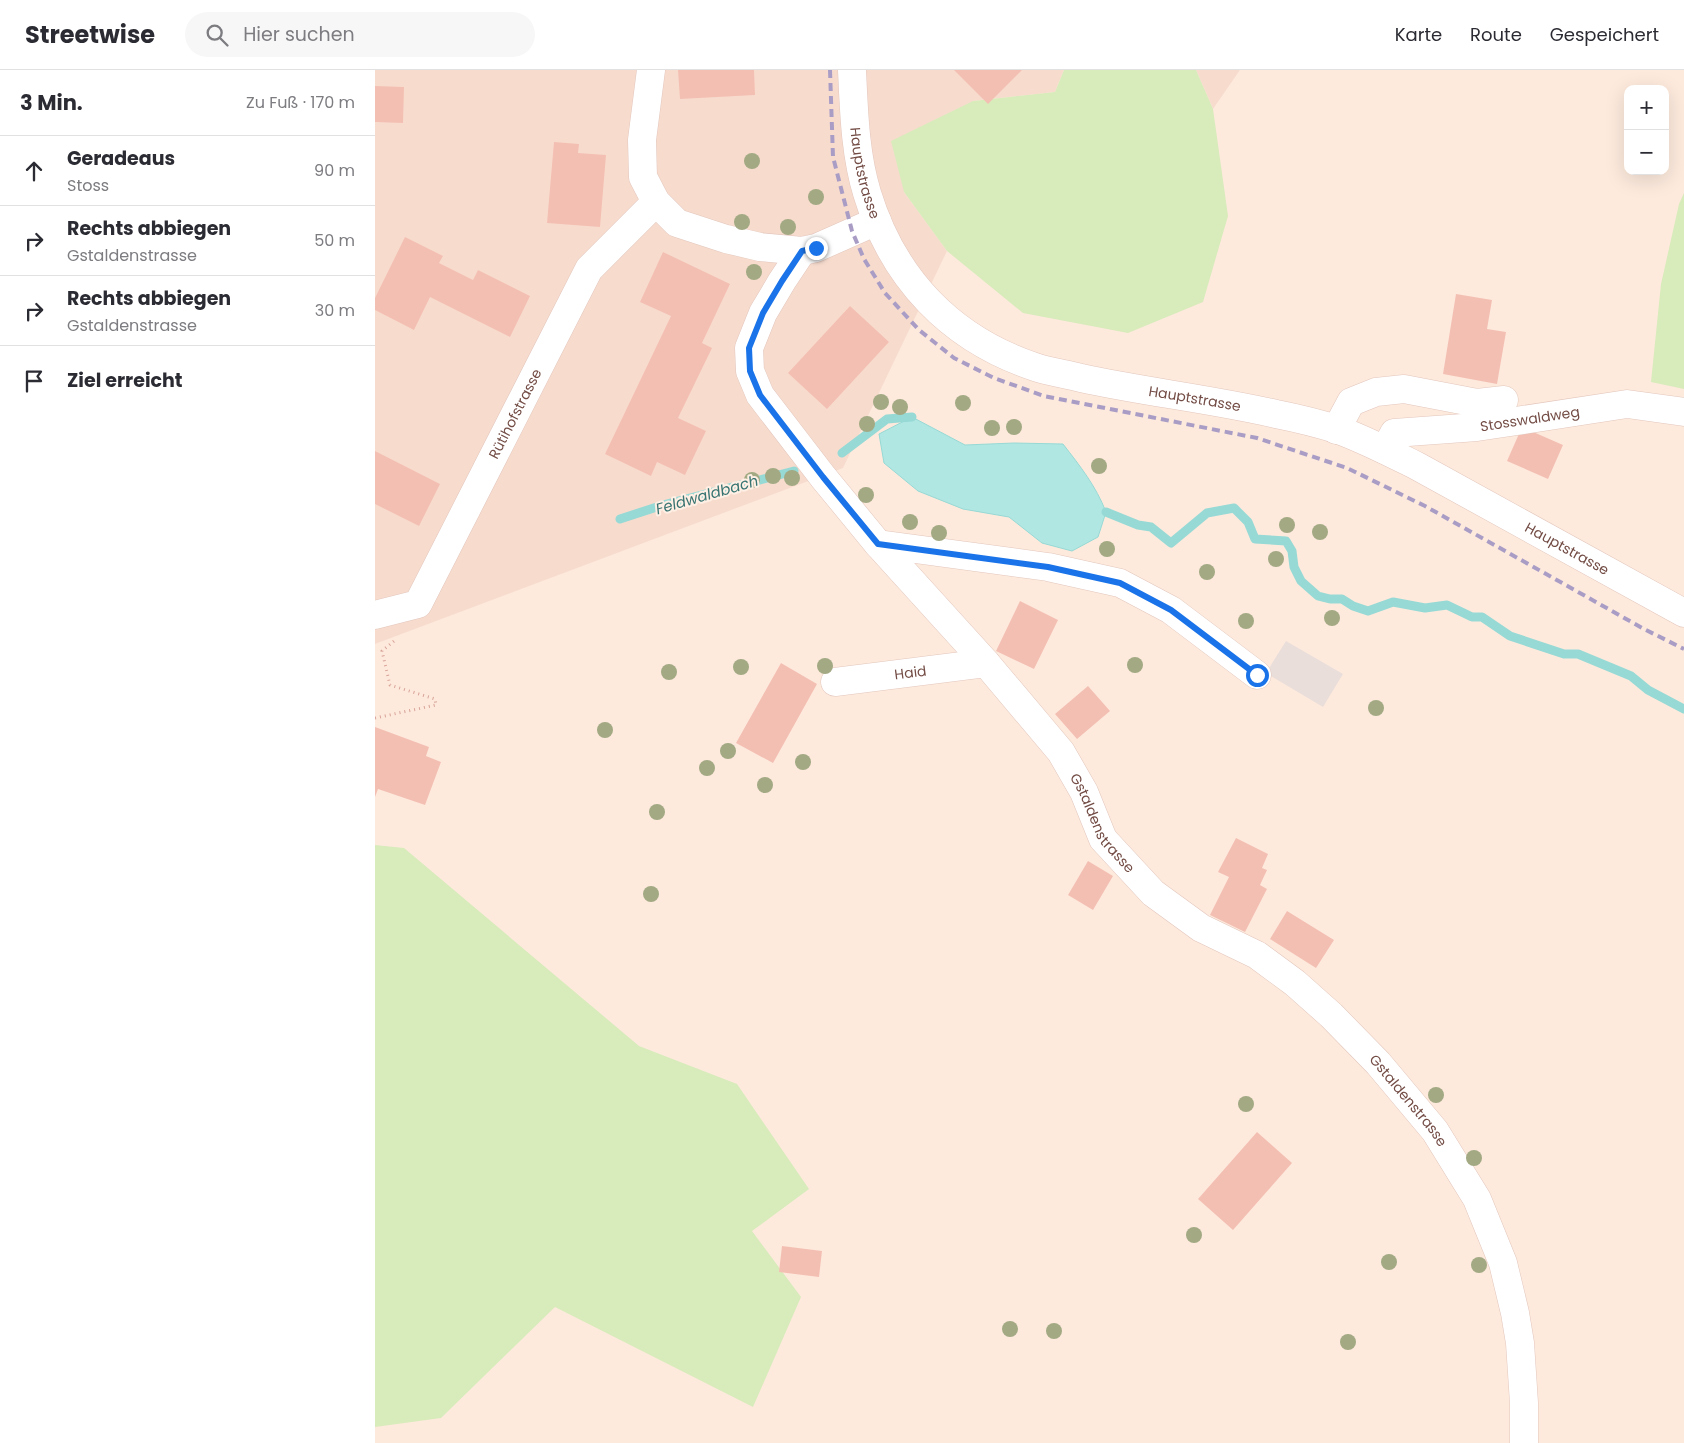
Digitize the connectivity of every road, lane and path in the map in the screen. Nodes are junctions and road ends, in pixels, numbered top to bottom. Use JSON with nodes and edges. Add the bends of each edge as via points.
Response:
{"nodes":[{"id":1,"x":651,"y":70,"type":"edge"},
{"id":2,"x":852,"y":70,"type":"edge"},
{"id":3,"x":656,"y":202,"type":"junction"},
{"id":4,"x":877,"y":221,"type":"junction"},
{"id":5,"x":802,"y":251,"type":"junction"},
{"id":6,"x":1504,"y":400,"type":"dead end"},
{"id":7,"x":1684,"y":412,"type":"edge"},
{"id":8,"x":1336,"y":430,"type":"junction"},
{"id":9,"x":1385,"y":450,"type":"junction"},
{"id":10,"x":878,"y":544,"type":"junction"},
{"id":11,"x":385,"y":612,"type":"edge"},
{"id":12,"x":1684,"y":613,"type":"edge"},
{"id":13,"x":986,"y":663,"type":"junction"},
{"id":14,"x":1257,"y":675,"type":"dead end"},
{"id":15,"x":835,"y":682,"type":"dead end"},
{"id":16,"x":375,"y":718,"type":"edge"},
{"id":17,"x":1524,"y":1443,"type":"edge"}],
"edges":[{"from":1,"to":3,"type":"street","via":[[642,140],[643,177]]},
{"from":2,"to":4,"type":"street","name":"Hauptstrasse","via":[[862,172]]},
{"from":3,"to":5,"type":"street","via":[[677,223],[760,247]]},
{"from":3,"to":11,"type":"street","name":"Rütihofstrasse","via":[[589,268],[418,604]]},
{"from":4,"to":5,"type":"street"},
{"from":4,"to":8,"type":"street","name":"Hauptstrasse","via":[[895,258],[916,289],[944,318],[999,352],[1037,368],[1276,414]]},
{"from":5,"to":10,"type":"street","name":"Gstaldenstrasse","via":[[763,313],[749,348],[750,371],[760,395]]},
{"from":6,"to":8,"type":"street","via":[[1477,403],[1404,389],[1376,392],[1351,402]]},
{"from":7,"to":9,"type":"street","name":"Stosswaldweg","via":[[1627,404],[1477,427],[1395,433]]},
{"from":8,"to":9,"type":"street","name":"Hauptstrasse"},
{"from":9,"to":12,"type":"street","name":"Hauptstrasse"},
{"from":10,"to":13,"type":"street","name":"Gstaldenstrasse"},
{"from":10,"to":14,"type":"street","via":[[1048,567],[1120,583],[1171,610]]},
{"from":11,"to":16,"type":"path","via":[[405,633],[382,651],[390,685],[435,699],[436,705]]},
{"from":13,"to":15,"type":"street","name":"Haid"},
{"from":13,"to":17,"type":"street","name":"Gstaldenstrasse","via":[[1061,752],[1084,792],[1103,839],[1153,893],[1201,928],[1257,955],[1295,983],[1379,1063],[1435,1131],[1477,1199],[1503,1263],[1520,1344]]}]}
